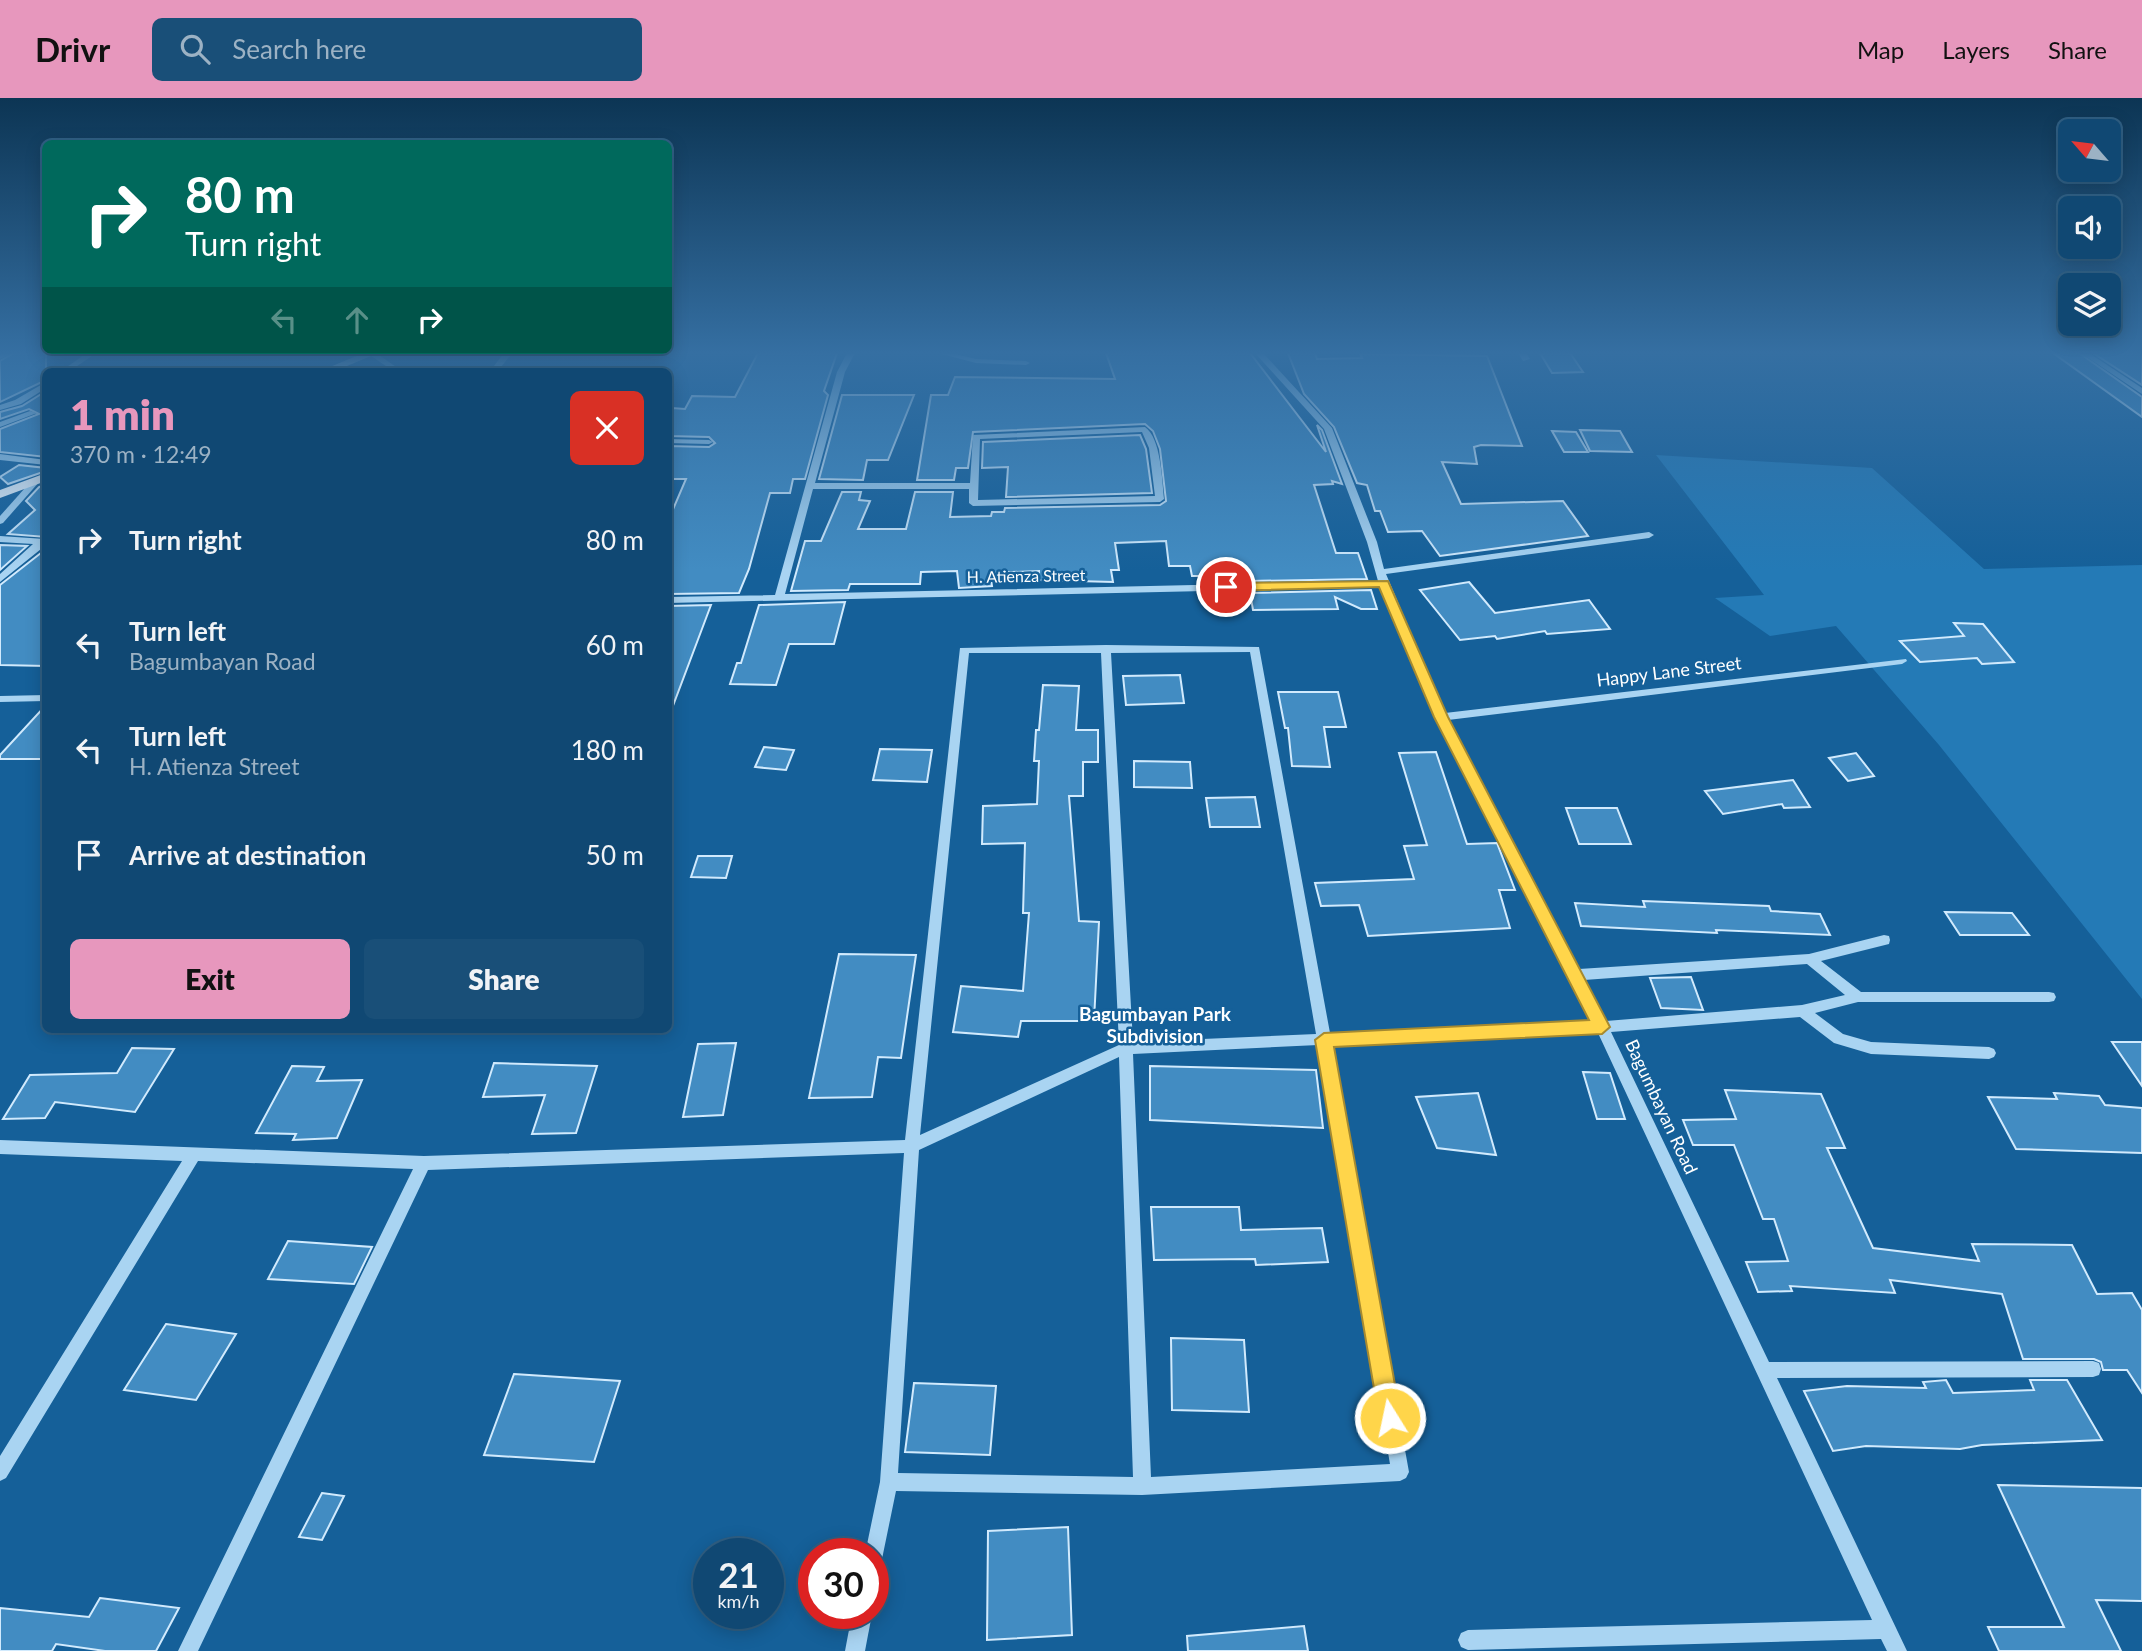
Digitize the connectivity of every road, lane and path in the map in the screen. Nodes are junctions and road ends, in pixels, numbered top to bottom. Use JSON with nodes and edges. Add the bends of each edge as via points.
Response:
{"nodes":[{"id":1,"x":826,"y":425,"type":"edge"},
{"id":2,"x":1326,"y":425,"type":"edge"},
{"id":3,"x":672,"y":441,"type":"edge"},
{"id":4,"x":709,"y":442,"type":"dead end"},
{"id":5,"x":0,"y":457,"type":"edge"},
{"id":6,"x":42,"y":462,"type":"edge"},
{"id":7,"x":41,"y":479,"type":"edge"},
{"id":8,"x":808,"y":486,"type":"junction"},
{"id":9,"x":974,"y":486,"type":"junction"},
{"id":10,"x":0,"y":494,"type":"edge"},
{"id":11,"x":0,"y":521,"type":"edge"},
{"id":12,"x":1649,"y":535,"type":"dead end"},
{"id":13,"x":0,"y":539,"type":"edge"},
{"id":14,"x":42,"y":542,"type":"edge"},
{"id":15,"x":1372,"y":542,"type":"joint"},
{"id":16,"x":42,"y":543,"type":"edge"},
{"id":17,"x":1382,"y":578,"type":"junction"},
{"id":18,"x":0,"y":579,"type":"edge"},
{"id":19,"x":779,"y":597,"type":"junction"},
{"id":20,"x":672,"y":600,"type":"edge"},
{"id":21,"x":1105,"y":648,"type":"junction"},
{"id":22,"x":1902,"y":661,"type":"dead end"},
{"id":23,"x":42,"y":698,"type":"edge"},
{"id":24,"x":0,"y":699,"type":"edge"},
{"id":25,"x":1441,"y":717,"type":"junction"},
{"id":26,"x":1884,"y":940,"type":"dead end"},
{"id":27,"x":1809,"y":959,"type":"junction"},
{"id":28,"x":1574,"y":975,"type":"junction"},
{"id":29,"x":1858,"y":997,"type":"junction"},
{"id":30,"x":2049,"y":997,"type":"dead end"},
{"id":31,"x":1802,"y":1012,"type":"junction"},
{"id":32,"x":1602,"y":1027,"type":"junction"},
{"id":33,"x":1324,"y":1040,"type":"junction"},
{"id":34,"x":1126,"y":1048,"type":"junction"},
{"id":35,"x":1989,"y":1053,"type":"dead end"},
{"id":36,"x":912,"y":1146,"type":"junction"},
{"id":37,"x":0,"y":1147,"type":"edge"},
{"id":38,"x":194,"y":1155,"type":"junction"},
{"id":39,"x":424,"y":1163,"type":"junction"},
{"id":40,"x":2093,"y":1369,"type":"dead end"},
{"id":41,"x":1764,"y":1370,"type":"junction"},
{"id":42,"x":0,"y":1472,"type":"edge"},
{"id":43,"x":889,"y":1482,"type":"junction"},
{"id":44,"x":1142,"y":1486,"type":"junction"},
{"id":45,"x":877,"y":1538,"type":"edge"},
{"id":46,"x":859,"y":1629,"type":"edge"},
{"id":47,"x":1887,"y":1629,"type":"junction"},
{"id":48,"x":1468,"y":1640,"type":"dead end"},
{"id":49,"x":188,"y":1651,"type":"edge"},
{"id":50,"x":855,"y":1651,"type":"edge"},
{"id":51,"x":1897,"y":1651,"type":"edge"}],
"edges":[{"from":1,"to":8,"type":"street"},
{"from":2,"to":15,"type":"street"},
{"from":3,"to":4,"type":"street"},
{"from":5,"to":6,"type":"street"},
{"from":7,"to":10,"type":"main road"},
{"from":7,"to":11,"type":"street"},
{"from":8,"to":9,"type":"street"},
{"from":8,"to":19,"type":"street"},
{"from":9,"to":9,"type":"street","via":[[973,503],[1160,499],[1153,448],[1145,429],[976,437]]},
{"from":12,"to":17,"type":"street","name":"H. Atienza Street"},
{"from":13,"to":14,"type":"street"},
{"from":15,"to":17,"type":"street","name":"Bagumbayan Road"},
{"from":16,"to":18,"type":"street"},
{"from":17,"to":19,"type":"street","name":"H. Atienza Street"},
{"from":17,"to":25,"type":"street","name":"Bagumbayan Road"},
{"from":19,"to":20,"type":"street","name":"H. Atienza Street"},
{"from":21,"to":33,"type":"street","via":[[1255,649]]},
{"from":21,"to":34,"type":"street"},
{"from":21,"to":36,"type":"street","via":[[964,650]]},
{"from":22,"to":25,"type":"street","name":"Happy Lane Street"},
{"from":23,"to":24,"type":"street"},
{"from":25,"to":28,"type":"street","name":"Bagumbayan Road"},
{"from":26,"to":27,"type":"street"},
{"from":27,"to":28,"type":"street"},
{"from":27,"to":29,"type":"street"},
{"from":28,"to":32,"type":"street","name":"Bagumbayan Road"},
{"from":29,"to":30,"type":"street"},
{"from":29,"to":31,"type":"street"},
{"from":31,"to":32,"type":"street"},
{"from":31,"to":35,"type":"street","via":[[1839,1039],[1871,1048]]},
{"from":32,"to":33,"type":"street"},
{"from":32,"to":41,"type":"street","name":"Bagumbayan Road"},
{"from":33,"to":34,"type":"street"},
{"from":33,"to":44,"type":"street","via":[[1400,1472]]},
{"from":34,"to":36,"type":"street"},
{"from":34,"to":44,"type":"street"},
{"from":36,"to":39,"type":"street"},
{"from":36,"to":43,"type":"street"},
{"from":37,"to":38,"type":"street"},
{"from":38,"to":39,"type":"street"},
{"from":38,"to":42,"type":"street"},
{"from":39,"to":49,"type":"street"},
{"from":40,"to":41,"type":"street"},
{"from":41,"to":47,"type":"street","name":"Bagumbayan Road"},
{"from":43,"to":44,"type":"street"},
{"from":43,"to":45,"type":"street"},
{"from":46,"to":50,"type":"street"},
{"from":47,"to":48,"type":"street"},
{"from":47,"to":51,"type":"street","name":"Bagumbayan Road"}]}
